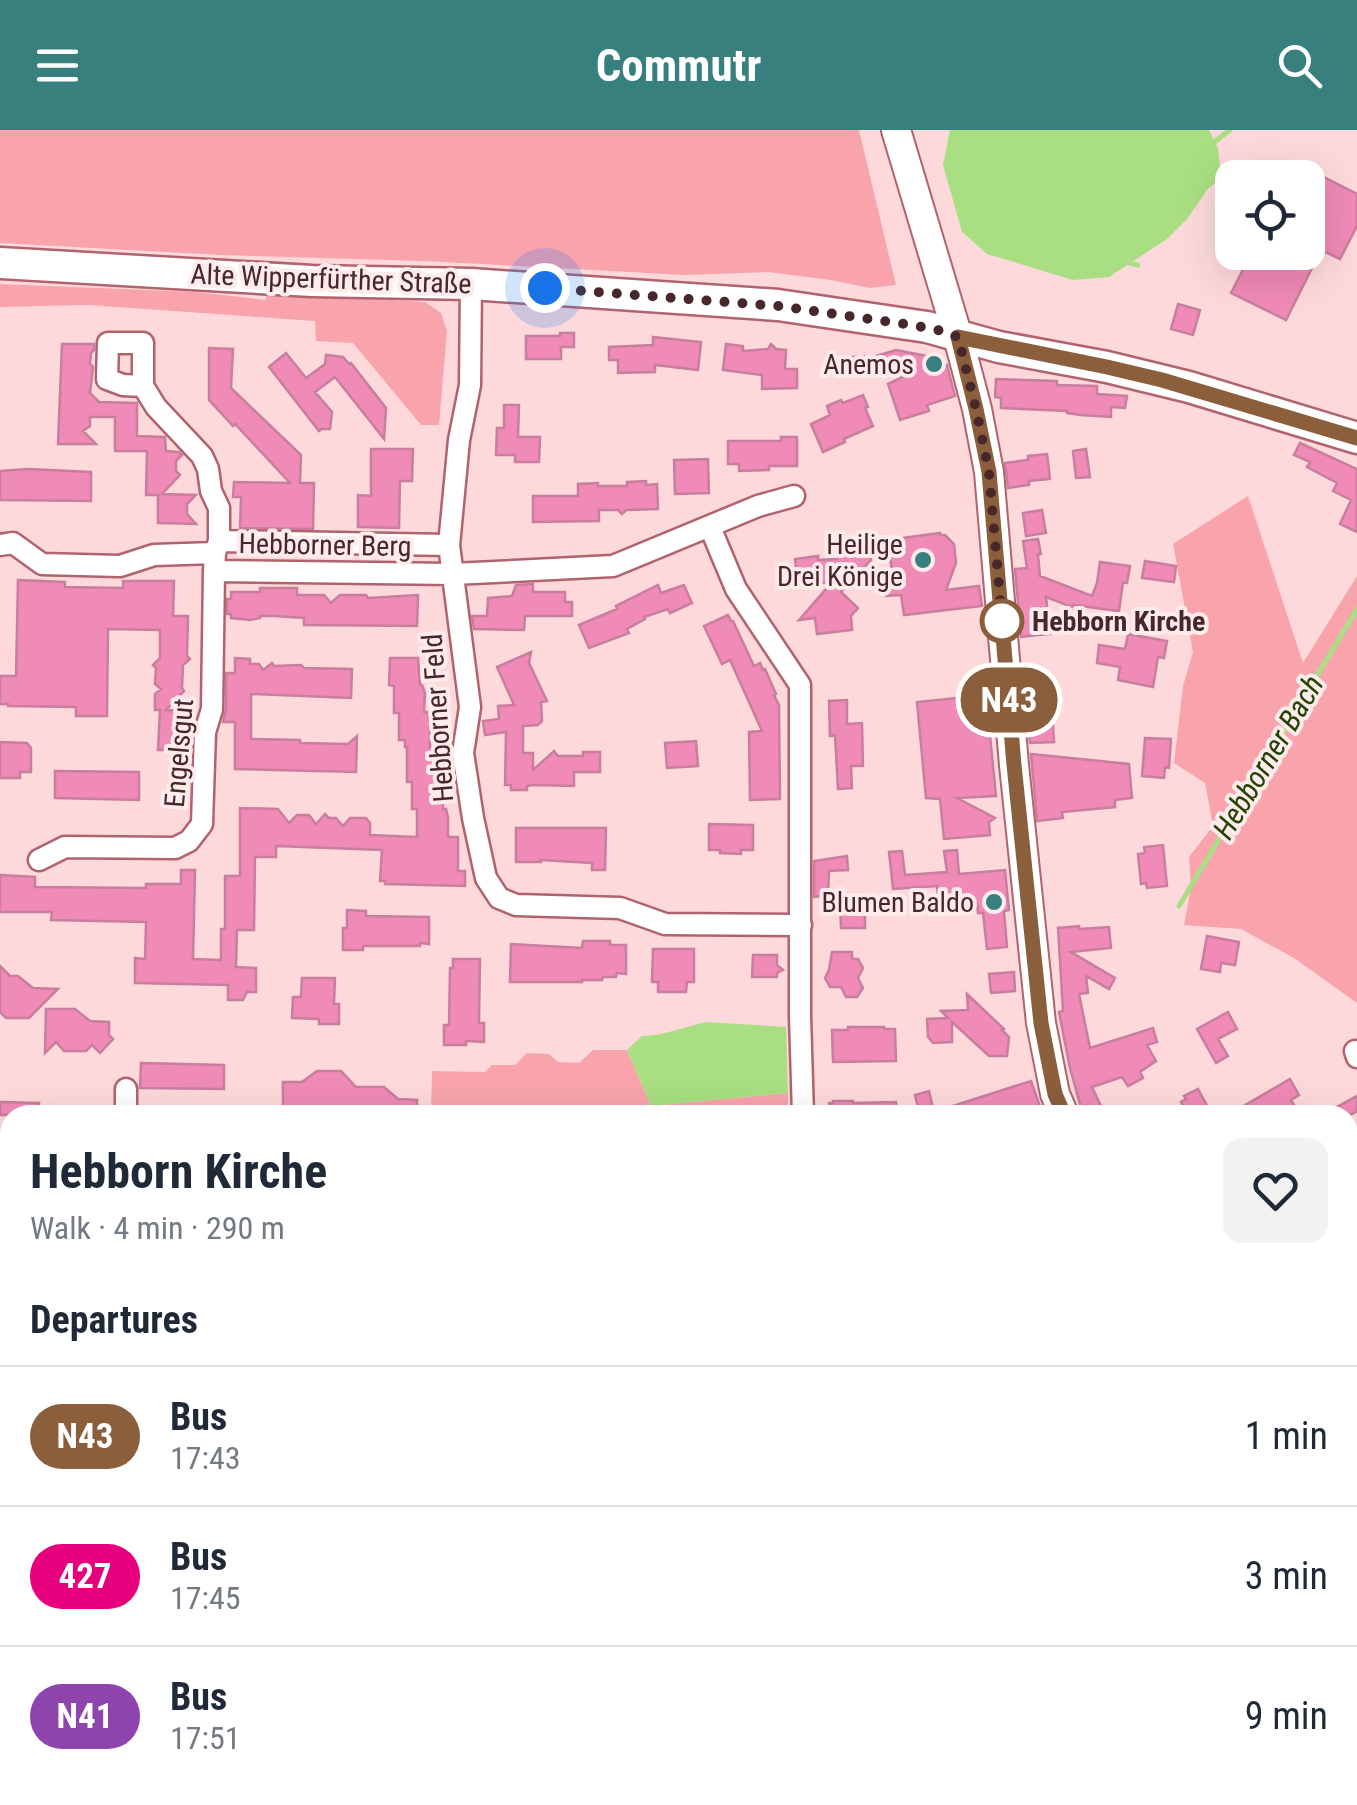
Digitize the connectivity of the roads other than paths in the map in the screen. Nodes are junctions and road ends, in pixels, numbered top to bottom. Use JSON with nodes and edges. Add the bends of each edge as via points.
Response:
{"nodes":[{"id":1,"x":896,"y":130,"type":"edge"},
{"id":2,"x":0,"y":263,"type":"edge"},
{"id":3,"x":471,"y":284,"type":"junction"},
{"id":4,"x":958,"y":337,"type":"junction"},
{"id":5,"x":143,"y":386,"type":"dead end"},
{"id":6,"x":1357,"y":438,"type":"edge"},
{"id":7,"x":794,"y":496,"type":"dead end"},
{"id":8,"x":710,"y":527,"type":"junction"},
{"id":9,"x":449,"y":544,"type":"junction"},
{"id":10,"x":0,"y":545,"type":"edge"},
{"id":11,"x":216,"y":555,"type":"junction"},
{"id":12,"x":453,"y":574,"type":"junction"},
{"id":13,"x":39,"y":860,"type":"dead end"},
{"id":14,"x":801,"y":924,"type":"junction"},
{"id":15,"x":126,"y":1089,"type":"dead end"},
{"id":16,"x":126,"y":1105,"type":"edge"},
{"id":17,"x":803,"y":1105,"type":"edge"},
{"id":18,"x":1060,"y":1105,"type":"edge"}],
"edges":[{"from":1,"to":4,"type":"main road"},
{"from":2,"to":3,"type":"main road","name":"Alte Wipperfürther Straße","via":[[312,282]]},
{"from":3,"to":4,"type":"main road","name":"Alte Wipperfürther Straße","via":[[778,306]]},
{"from":3,"to":9,"type":"street","name":"Hebborner Feld","via":[[470,385]]},
{"from":4,"to":6,"type":"main road","name":"Alte Wipperfürther Straße","via":[[1173,383]]},
{"from":4,"to":18,"type":"main road","via":[[989,472],[1041,1023]]},
{"from":5,"to":11,"type":"street","name":"Engelsgut","via":[[208,469],[219,508]]},
{"from":7,"to":8,"type":"street","name":"Hebborner Berg"},
{"from":8,"to":12,"type":"street","name":"Hebborner Berg","via":[[613,566]]},
{"from":8,"to":14,"type":"street","via":[[736,589],[800,685]]},
{"from":9,"to":11,"type":"street","name":"Hebborner Berg"},
{"from":9,"to":12,"type":"street","name":"Hebborner Feld"},
{"from":10,"to":11,"type":"street","name":"Hebborner Berg","via":[[14,544],[42,564],[120,566],[154,554]]},
{"from":11,"to":12,"type":"street","name":"Hebborner Berg"},
{"from":11,"to":13,"type":"street","name":"Engelsgut","via":[[202,824],[175,848],[64,847]]},
{"from":12,"to":14,"type":"street","name":"Hebborner Feld","via":[[470,708],[463,754],[486,878],[499,898],[620,908],[664,924]]},
{"from":14,"to":17,"type":"street"},
{"from":15,"to":16,"type":"street"}]}
